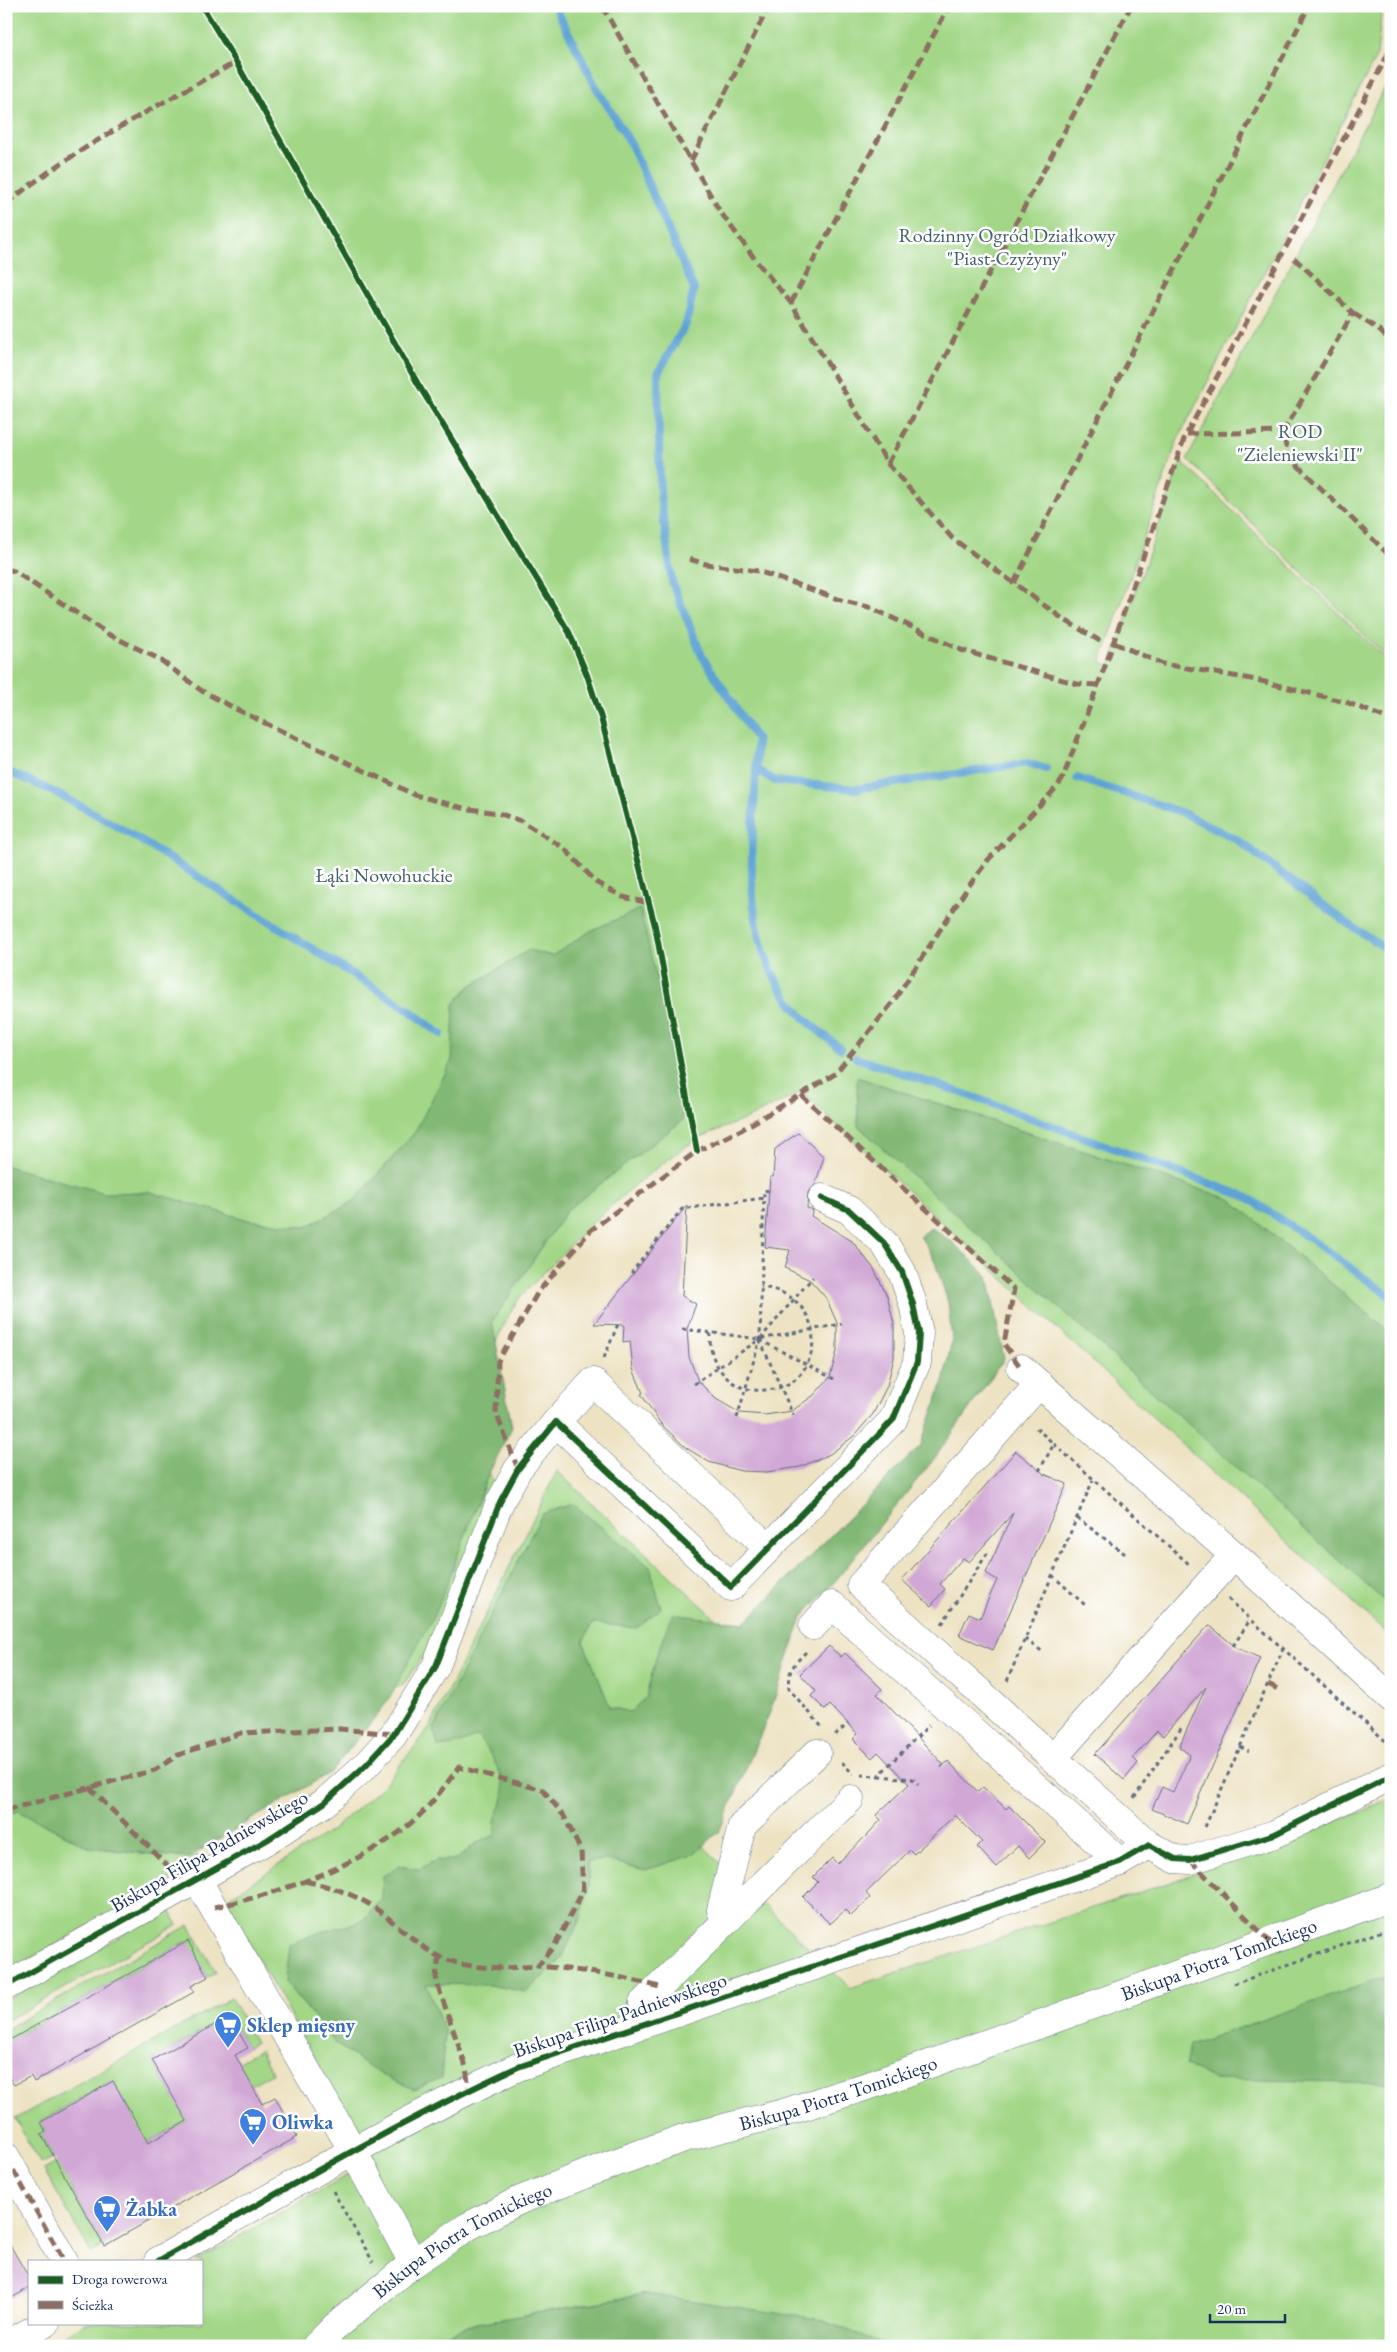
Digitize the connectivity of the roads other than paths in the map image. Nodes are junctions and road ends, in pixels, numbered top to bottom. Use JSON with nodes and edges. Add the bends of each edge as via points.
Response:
{"nodes":[{"id":1,"x":822,"y":1198,"type":"dead end"},
{"id":2,"x":556,"y":1422,"type":"junction"},
{"id":3,"x":768,"y":1548,"type":"junction"},
{"id":4,"x":1234,"y":1555,"type":"junction"},
{"id":5,"x":813,"y":1626,"type":"road end"},
{"id":6,"x":1391,"y":1698,"type":"edge"},
{"id":7,"x":821,"y":1742,"type":"road end"},
{"id":8,"x":1052,"y":1758,"type":"junction"},
{"id":9,"x":1391,"y":1776,"type":"edge"},
{"id":10,"x":850,"y":1799,"type":"road end"},
{"id":11,"x":1149,"y":1846,"type":"junction"},
{"id":12,"x":1120,"y":1862,"type":"junction"},
{"id":13,"x":197,"y":1879,"type":"junction"},
{"id":14,"x":1391,"y":1897,"type":"edge"},
{"id":15,"x":729,"y":1918,"type":"junction"},
{"id":16,"x":6,"y":1986,"type":"edge"},
{"id":17,"x":650,"y":2021,"type":"junction"},
{"id":18,"x":353,"y":2151,"type":"junction"},
{"id":19,"x":6,"y":2157,"type":"edge"},
{"id":20,"x":63,"y":2260,"type":"edge"},
{"id":21,"x":160,"y":2260,"type":"edge"},
{"id":22,"x":413,"y":2263,"type":"junction"},
{"id":23,"x":44,"y":2324,"type":"edge"},
{"id":24,"x":6,"y":2346,"type":"edge"},
{"id":25,"x":316,"y":2346,"type":"edge"}],
"edges":[{"from":1,"to":3,"type":"street","via":[[849,1210],[868,1225],[902,1272],[919,1334],[917,1362],[892,1420]]},
{"from":2,"to":3,"type":"street","via":[[731,1587]]},
{"from":2,"to":3,"type":"street","name":"Biskupa Filipa Padniewskiego","via":[[593,1382]]},
{"from":2,"to":13,"type":"street","name":"Biskupa Filipa Padniewskiego","via":[[518,1469],[500,1502],[436,1666],[394,1734],[324,1803]]},
{"from":4,"to":6,"type":"street"},
{"from":4,"to":8,"type":"street"},
{"from":4,"to":8,"type":"street","via":[[1030,1376],[1016,1410],[861,1585]]},
{"from":5,"to":12,"type":"street","via":[[832,1605]]},
{"from":7,"to":15,"type":"street","via":[[742,1826],[721,1910]]},
{"from":8,"to":11,"type":"street"},
{"from":9,"to":11,"type":"street","via":[[1275,1834],[1190,1860],[1175,1858]]},
{"from":10,"to":15,"type":"street"},
{"from":11,"to":12,"type":"street","name":"Biskupa Filipa Padniewskiego"},
{"from":12,"to":17,"type":"street","name":"Biskupa Filipa Padniewskiego"},
{"from":13,"to":16,"type":"street","name":"Biskupa Filipa Padniewskiego"},
{"from":13,"to":18,"type":"street","name":"Biskupa Filipa Padniewskiego"},
{"from":14,"to":22,"type":"street","name":"Biskupa Piotra Tomickiego","via":[[880,2082],[783,2113],[684,2138],[601,2168],[518,2201],[467,2227]]},
{"from":15,"to":17,"type":"street","via":[[643,2003]]},
{"from":17,"to":18,"type":"street","name":"Biskupa Filipa Padniewskiego","via":[[518,2067]]},
{"from":18,"to":21,"type":"street","name":"Biskupa Filipa Padniewskiego"},
{"from":18,"to":22,"type":"street","name":"Biskupa Filipa Padniewskiego"},
{"from":19,"to":20,"type":"street"},
{"from":22,"to":25,"type":"street","name":"Biskupa Piotra Tomickiego"},
{"from":23,"to":24,"type":"street"}]}
